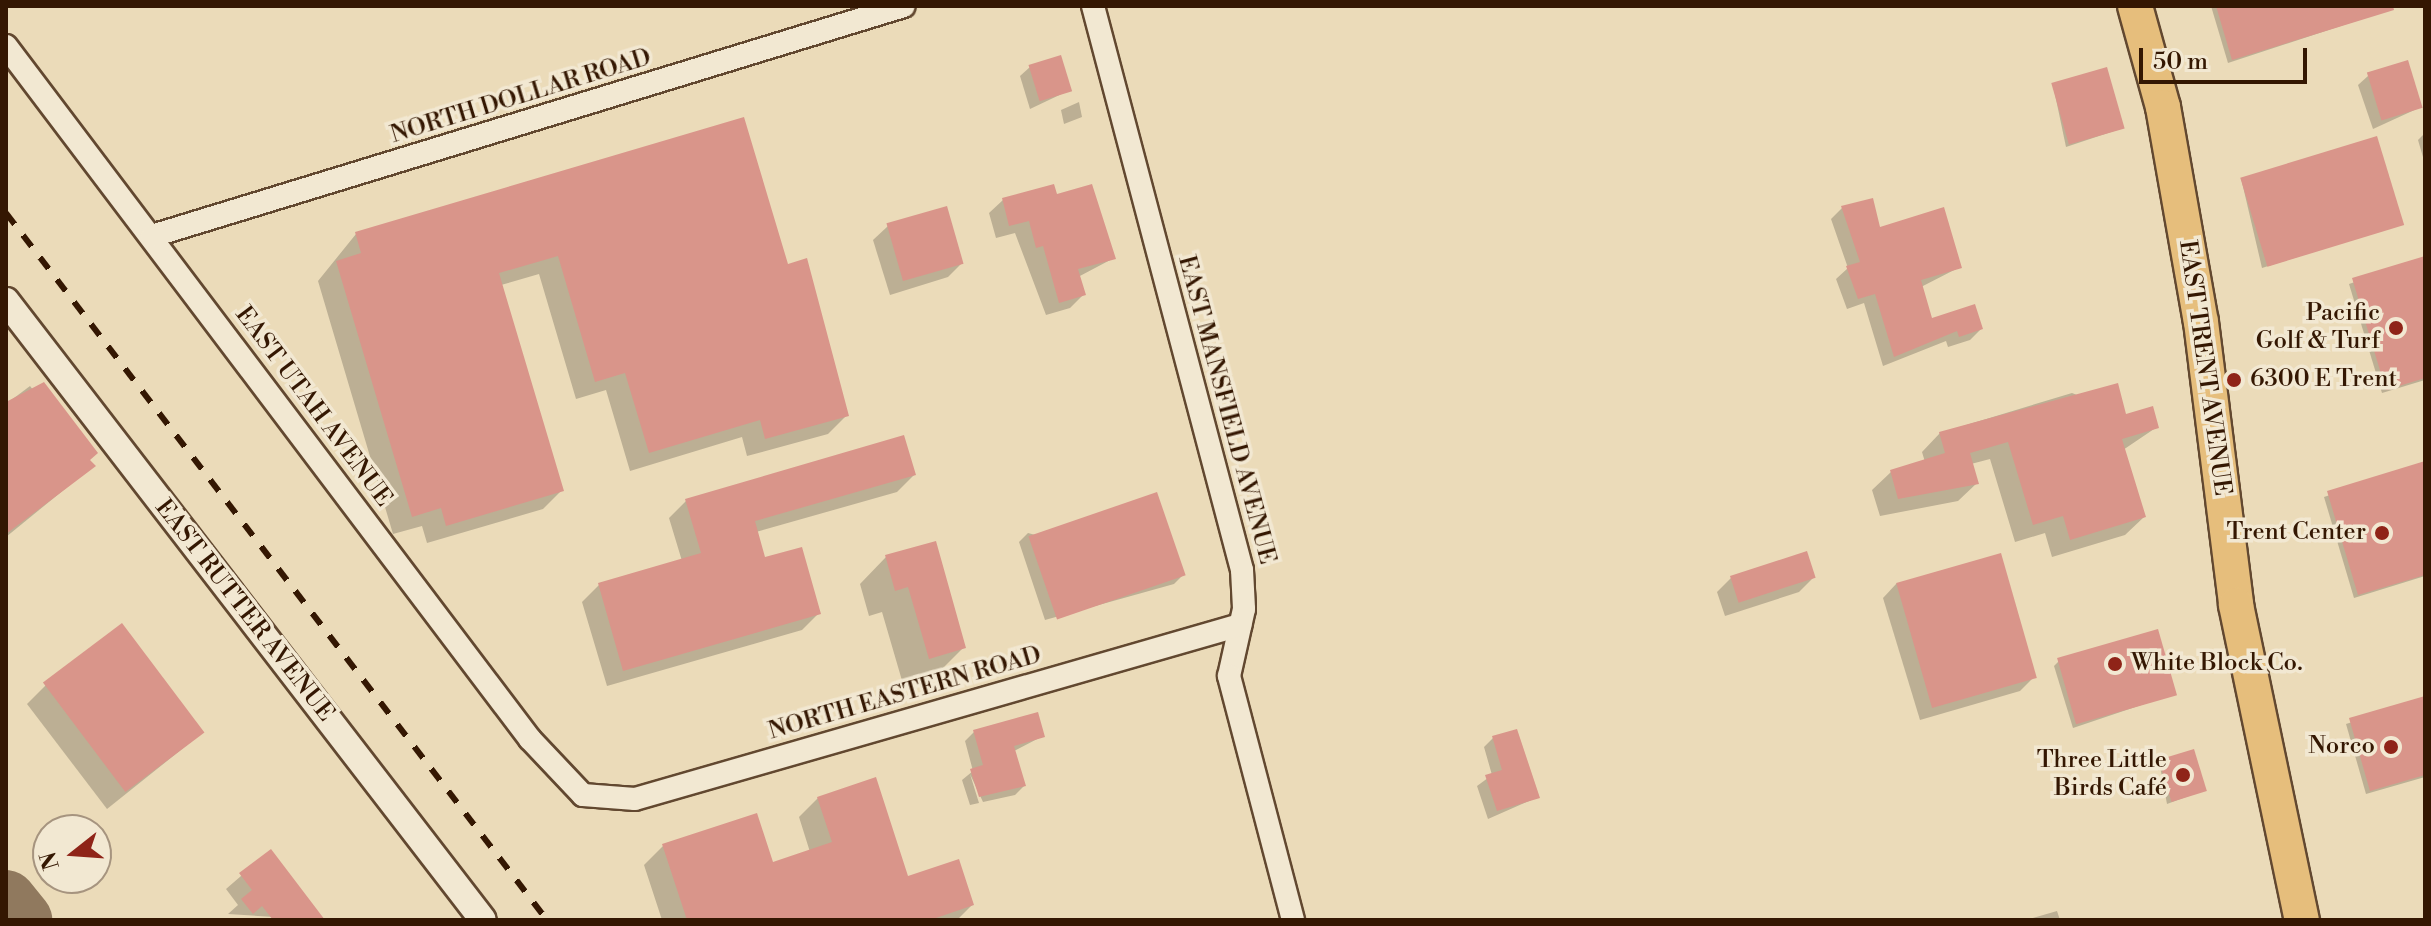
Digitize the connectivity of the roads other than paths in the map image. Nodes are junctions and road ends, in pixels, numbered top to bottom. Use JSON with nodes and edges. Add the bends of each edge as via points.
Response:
{"nodes":[{"id":1,"x":904,"y":6,"type":"edge"},
{"id":2,"x":1093,"y":6,"type":"edge"},
{"id":3,"x":2135,"y":6,"type":"edge"},
{"id":4,"x":6,"y":46,"type":"edge"},
{"id":5,"x":152,"y":236,"type":"junction"},
{"id":6,"x":6,"y":301,"type":"edge"},
{"id":7,"x":1240,"y":625,"type":"junction"},
{"id":8,"x":583,"y":795,"type":"joint"},
{"id":9,"x":483,"y":920,"type":"edge"},
{"id":10,"x":1293,"y":920,"type":"edge"},
{"id":11,"x":2302,"y":920,"type":"edge"}],
"edges":[{"from":1,"to":5,"type":"street","name":"NORTH DOLLAR ROAD"},
{"from":2,"to":7,"type":"street","name":"EAST MANSFIELD AVENUE","via":[[1242,570]]},
{"from":3,"to":11,"type":"main road","name":"EAST TRENT AVENUE","via":[[2165,121],[2201,322],[2240,632]]},
{"from":4,"to":5,"type":"street","name":"EAST UTAH AVENUE"},
{"from":5,"to":8,"type":"street","name":"EAST UTAH AVENUE","via":[[530,739]]},
{"from":6,"to":9,"type":"street","name":"EAST RUTTER AVENUE"},
{"from":7,"to":8,"type":"street","name":"NORTH EASTERN ROAD","via":[[635,799]]},
{"from":7,"to":10,"type":"street","name":"EAST MANSFIELD AVENUE","via":[[1230,658],[1231,689]]}]}
